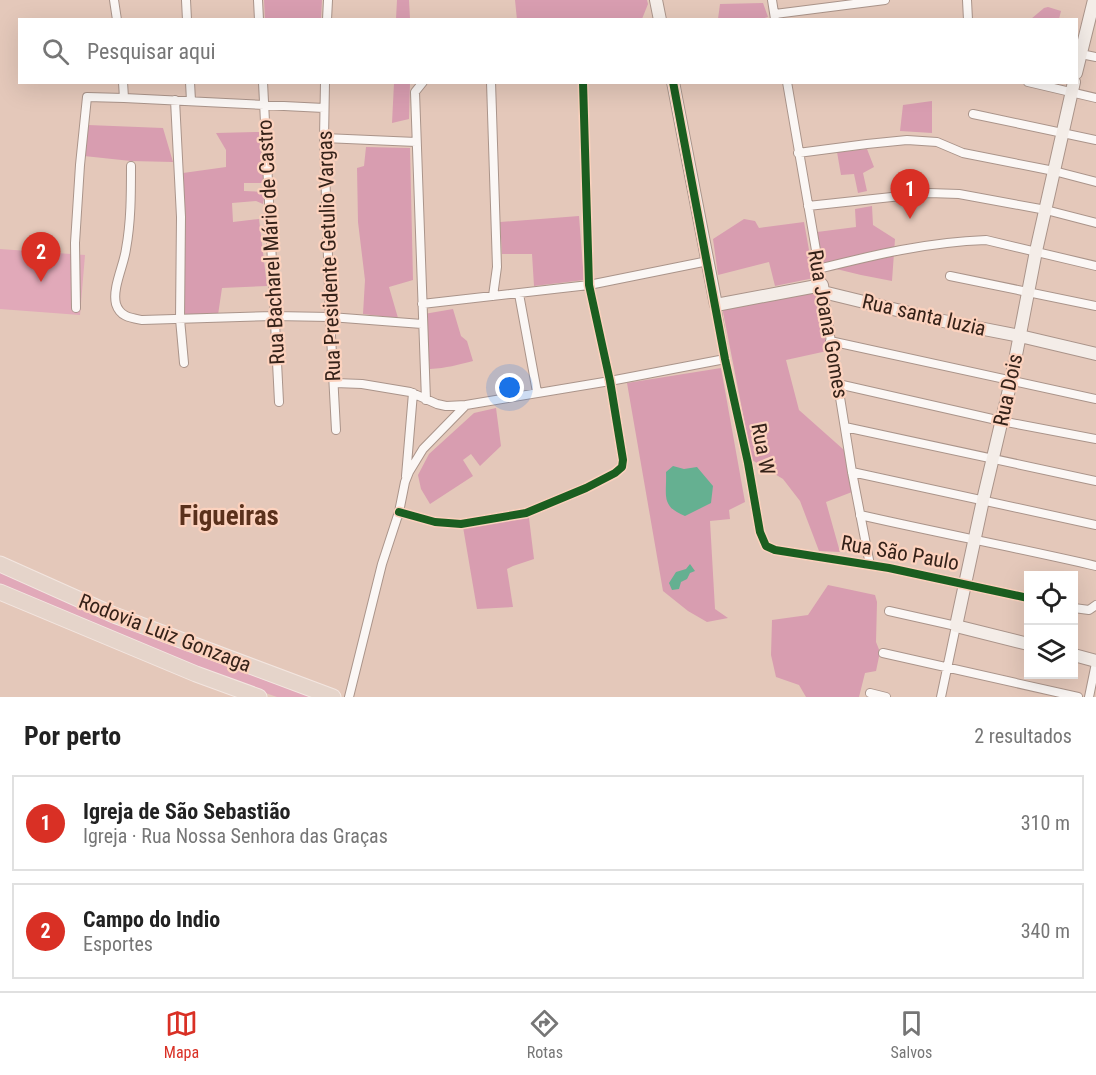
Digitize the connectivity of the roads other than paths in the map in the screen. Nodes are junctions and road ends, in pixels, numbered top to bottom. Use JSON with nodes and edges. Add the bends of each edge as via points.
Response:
{"nodes":[{"id":1,"x":114,"y":0,"type":"edge"},
{"id":2,"x":186,"y":0,"type":"edge"},
{"id":3,"x":258,"y":0,"type":"edge"},
{"id":4,"x":328,"y":0,"type":"edge"},
{"id":5,"x":656,"y":0,"type":"edge"},
{"id":6,"x":772,"y":0,"type":"edge"},
{"id":7,"x":885,"y":0,"type":"edge"},
{"id":8,"x":967,"y":0,"type":"edge"},
{"id":9,"x":1094,"y":0,"type":"edge"},
{"id":10,"x":1093,"y":14,"type":"edge"},
{"id":11,"x":775,"y":17,"type":"edge"},
{"id":12,"x":117,"y":18,"type":"edge"},
{"id":13,"x":187,"y":18,"type":"edge"},
{"id":14,"x":259,"y":18,"type":"edge"},
{"id":15,"x":327,"y":18,"type":"edge"},
{"id":16,"x":660,"y":18,"type":"edge"},
{"id":17,"x":968,"y":18,"type":"edge"},
{"id":18,"x":1081,"y":54,"type":"junction"},
{"id":19,"x":1096,"y":57,"type":"edge"},
{"id":20,"x":1078,"y":68,"type":"edge"},
{"id":21,"x":123,"y":84,"type":"edge"},
{"id":22,"x":190,"y":84,"type":"edge"},
{"id":23,"x":263,"y":84,"type":"edge"},
{"id":24,"x":325,"y":84,"type":"edge"},
{"id":25,"x":421,"y":84,"type":"edge"},
{"id":26,"x":491,"y":84,"type":"edge"},
{"id":27,"x":583,"y":84,"type":"edge"},
{"id":28,"x":673,"y":84,"type":"edge"},
{"id":29,"x":787,"y":84,"type":"edge"},
{"id":30,"x":1046,"y":84,"type":"edge"},
{"id":31,"x":1073,"y":87,"type":"edge"},
{"id":32,"x":124,"y":98,"type":"junction"},
{"id":33,"x":1096,"y":98,"type":"edge"},
{"id":34,"x":175,"y":100,"type":"junction"},
{"id":35,"x":191,"y":101,"type":"junction"},
{"id":36,"x":265,"y":106,"type":"junction"},
{"id":37,"x":324,"y":108,"type":"junction"},
{"id":38,"x":973,"y":114,"type":"dead end"},
{"id":39,"x":1064,"y":133,"type":"junction"},
{"id":40,"x":324,"y":138,"type":"junction"},
{"id":41,"x":1096,"y":140,"type":"edge"},
{"id":42,"x":416,"y":141,"type":"junction"},
{"id":43,"x":798,"y":153,"type":"junction"},
{"id":44,"x":131,"y":166,"type":"dead end"},
{"id":45,"x":1054,"y":171,"type":"junction"},
{"id":46,"x":1096,"y":182,"type":"edge"},
{"id":47,"x":808,"y":206,"type":"junction"},
{"id":48,"x":1046,"y":210,"type":"junction"},
{"id":49,"x":1096,"y":223,"type":"edge"},
{"id":50,"x":1036,"y":251,"type":"junction"},
{"id":51,"x":708,"y":261,"type":"junction"},
{"id":52,"x":1096,"y":266,"type":"edge"},
{"id":53,"x":818,"y":269,"type":"junction"},
{"id":54,"x":951,"y":276,"type":"dead end"},
{"id":55,"x":589,"y":285,"type":"junction"},
{"id":56,"x":822,"y":288,"type":"junction"},
{"id":57,"x":1028,"y":291,"type":"junction"},
{"id":58,"x":519,"y":294,"type":"junction"},
{"id":59,"x":493,"y":296,"type":"junction"},
{"id":60,"x":422,"y":304,"type":"junction"},
{"id":61,"x":716,"y":305,"type":"junction"},
{"id":62,"x":1096,"y":306,"type":"edge"},
{"id":63,"x":76,"y":308,"type":"dead end"},
{"id":64,"x":274,"y":316,"type":"junction"},
{"id":65,"x":330,"y":317,"type":"junction"},
{"id":66,"x":180,"y":319,"type":"junction"},
{"id":67,"x":422,"y":324,"type":"junction"},
{"id":68,"x":1020,"y":336,"type":"junction"},
{"id":69,"x":830,"y":341,"type":"junction"},
{"id":70,"x":1096,"y":354,"type":"edge"},
{"id":71,"x":725,"y":359,"type":"junction"},
{"id":72,"x":184,"y":363,"type":"dead end"},
{"id":73,"x":609,"y":381,"type":"junction"},
{"id":74,"x":1011,"y":381,"type":"junction"},
{"id":75,"x":335,"y":383,"type":"junction"},
{"id":76,"x":838,"y":384,"type":"junction"},
{"id":77,"x":537,"y":392,"type":"junction"},
{"id":78,"x":413,"y":393,"type":"junction"},
{"id":79,"x":1096,"y":399,"type":"edge"},
{"id":80,"x":426,"y":400,"type":"junction"},
{"id":81,"x":279,"y":402,"type":"dead end"},
{"id":82,"x":466,"y":405,"type":"junction"},
{"id":83,"x":1001,"y":421,"type":"junction"},
{"id":84,"x":845,"y":427,"type":"junction"},
{"id":85,"x":336,"y":430,"type":"dead end"},
{"id":86,"x":1096,"y":439,"type":"edge"},
{"id":87,"x":994,"y":458,"type":"junction"},
{"id":88,"x":852,"y":472,"type":"junction"},
{"id":89,"x":1096,"y":481,"type":"edge"},
{"id":90,"x":405,"y":482,"type":"junction"},
{"id":91,"x":983,"y":500,"type":"junction"},
{"id":92,"x":399,"y":512,"type":"junction"},
{"id":93,"x":860,"y":515,"type":"junction"},
{"id":94,"x":1096,"y":525,"type":"edge"},
{"id":95,"x":975,"y":540,"type":"junction"},
{"id":96,"x":766,"y":546,"type":"joint"},
{"id":97,"x":0,"y":564,"type":"edge"},
{"id":98,"x":870,"y":565,"type":"junction"},
{"id":99,"x":1096,"y":566,"type":"edge"},
{"id":100,"x":965,"y":584,"type":"junction"},
{"id":101,"x":0,"y":592,"type":"edge"},
{"id":102,"x":1024,"y":597,"type":"edge"},
{"id":103,"x":1096,"y":605,"type":"edge"},
{"id":104,"x":1078,"y":609,"type":"edge"},
{"id":105,"x":889,"y":611,"type":"dead end"},
{"id":106,"x":956,"y":626,"type":"junction"},
{"id":107,"x":1024,"y":644,"type":"edge"},
{"id":108,"x":883,"y":653,"type":"dead end"},
{"id":109,"x":1078,"y":657,"type":"edge"},
{"id":110,"x":1096,"y":662,"type":"edge"},
{"id":111,"x":948,"y":668,"type":"junction"},
{"id":112,"x":870,"y":693,"type":"dead end"},
{"id":113,"x":259,"y":697,"type":"edge"},
{"id":114,"x":333,"y":697,"type":"edge"},
{"id":115,"x":349,"y":697,"type":"edge"},
{"id":116,"x":886,"y":697,"type":"edge"},
{"id":117,"x":941,"y":697,"type":"edge"},
{"id":118,"x":1078,"y":697,"type":"edge"},
{"id":119,"x":1089,"y":697,"type":"edge"}],
"edges":[{"from":1,"to":12,"type":"street"},
{"from":2,"to":13,"type":"street"},
{"from":3,"to":14,"type":"street"},
{"from":4,"to":15,"type":"street"},
{"from":5,"to":16,"type":"main road"},
{"from":6,"to":11,"type":"street"},
{"from":7,"to":11,"type":"street"},
{"from":8,"to":17,"type":"street"},
{"from":9,"to":10,"type":"main road"},
{"from":10,"to":18,"type":"main road"},
{"from":18,"to":19,"type":"street"},
{"from":18,"to":20,"type":"main road"},
{"from":21,"to":32,"type":"street"},
{"from":22,"to":35,"type":"street"},
{"from":23,"to":36,"type":"street","name":"Rua Bacharel Mário de Castro"},
{"from":24,"to":37,"type":"street","name":"Rua Presidente Getulio Vargas"},
{"from":25,"to":42,"type":"street","via":[[415,92]]},
{"from":26,"to":59,"type":"street","via":[[497,267]]},
{"from":27,"to":55,"type":"street"},
{"from":28,"to":51,"type":"main road"},
{"from":29,"to":43,"type":"street","name":"Rua Joana Gomes"},
{"from":30,"to":31,"type":"street"},
{"from":31,"to":33,"type":"street"},
{"from":31,"to":39,"type":"main road","name":"Rua Dois"},
{"from":32,"to":34,"type":"street"},
{"from":32,"to":63,"type":"street","via":[[87,97],[75,243]]},
{"from":34,"to":35,"type":"street"},
{"from":34,"to":66,"type":"street","via":[[181,217]]},
{"from":35,"to":36,"type":"street"},
{"from":36,"to":37,"type":"street"},
{"from":36,"to":64,"type":"street","name":"Rua Bacharel Mário de Castro"},
{"from":37,"to":40,"type":"street","name":"Rua Presidente Getulio Vargas"},
{"from":38,"to":39,"type":"street"},
{"from":39,"to":41,"type":"street"},
{"from":39,"to":45,"type":"main road","name":"Rua Dois"},
{"from":40,"to":42,"type":"street"},
{"from":40,"to":65,"type":"street","name":"Rua Presidente Getulio Vargas"},
{"from":42,"to":60,"type":"street"},
{"from":43,"to":45,"type":"street","via":[[897,141],[937,142],[963,153]]},
{"from":43,"to":47,"type":"street","name":"Rua Joana Gomes"},
{"from":44,"to":66,"type":"street","via":[[131,211],[116,304],[128,318]]},
{"from":45,"to":46,"type":"street"},
{"from":45,"to":48,"type":"main road","name":"Rua Dois"},
{"from":47,"to":48,"type":"street","via":[[929,193],[959,194]]},
{"from":47,"to":53,"type":"street","name":"Rua Joana Gomes"},
{"from":48,"to":49,"type":"street"},
{"from":48,"to":50,"type":"main road","name":"Rua Dois"},
{"from":50,"to":52,"type":"street"},
{"from":50,"to":53,"type":"street","via":[[986,240],[895,250]]},
{"from":50,"to":57,"type":"main road","name":"Rua Dois"},
{"from":51,"to":55,"type":"street"},
{"from":51,"to":61,"type":"main road"},
{"from":53,"to":56,"type":"street","name":"Rua Joana Gomes"},
{"from":54,"to":57,"type":"street"},
{"from":55,"to":58,"type":"street"},
{"from":55,"to":73,"type":"street"},
{"from":56,"to":61,"type":"main road"},
{"from":56,"to":68,"type":"main road","name":"Rua santa luzia","via":[[938,320]]},
{"from":56,"to":69,"type":"street","name":"Rua Joana Gomes"},
{"from":57,"to":62,"type":"street"},
{"from":57,"to":68,"type":"main road","name":"Rua Dois"},
{"from":58,"to":59,"type":"street"},
{"from":58,"to":77,"type":"street"},
{"from":59,"to":60,"type":"street"},
{"from":60,"to":67,"type":"street"},
{"from":61,"to":71,"type":"street","name":"Rua W"},
{"from":64,"to":65,"type":"street"},
{"from":64,"to":66,"type":"street"},
{"from":64,"to":81,"type":"street","name":"Rua Bacharel Mário de Castro"},
{"from":65,"to":67,"type":"street"},
{"from":65,"to":75,"type":"street","name":"Rua Presidente Getulio Vargas"},
{"from":66,"to":72,"type":"street"},
{"from":67,"to":80,"type":"street"},
{"from":68,"to":70,"type":"main road","name":"Rua santa luzia"},
{"from":68,"to":74,"type":"main road","name":"Rua Dois"},
{"from":69,"to":74,"type":"street"},
{"from":69,"to":76,"type":"street","name":"Rua Joana Gomes"},
{"from":71,"to":73,"type":"street"},
{"from":71,"to":96,"type":"street","name":"Rua W"},
{"from":73,"to":77,"type":"street"},
{"from":73,"to":92,"type":"street","via":[[623,460],[615,473],[515,515],[461,524]]},
{"from":74,"to":79,"type":"street"},
{"from":74,"to":83,"type":"main road","name":"Rua Dois"},
{"from":75,"to":78,"type":"street"},
{"from":75,"to":85,"type":"street","name":"Rua Presidente Getulio Vargas"},
{"from":76,"to":83,"type":"street"},
{"from":76,"to":84,"type":"street","name":"Rua Joana Gomes"},
{"from":77,"to":82,"type":"street"},
{"from":78,"to":80,"type":"street"},
{"from":78,"to":90,"type":"street"},
{"from":80,"to":82,"type":"street","via":[[446,406]]},
{"from":82,"to":90,"type":"street","via":[[423,449]]},
{"from":83,"to":86,"type":"street"},
{"from":83,"to":87,"type":"main road","name":"Rua Dois"},
{"from":84,"to":87,"type":"street"},
{"from":84,"to":88,"type":"street","name":"Rua Joana Gomes"},
{"from":87,"to":89,"type":"street"},
{"from":87,"to":91,"type":"main road","name":"Rua Dois"},
{"from":88,"to":91,"type":"street"},
{"from":88,"to":93,"type":"street","name":"Rua Joana Gomes"},
{"from":90,"to":92,"type":"street"},
{"from":91,"to":94,"type":"street"},
{"from":91,"to":95,"type":"main road","name":"Rua Dois"},
{"from":92,"to":115,"type":"street"},
{"from":93,"to":95,"type":"street","name":"Rua São Paulo"},
{"from":93,"to":98,"type":"street","name":"Rua Joana Gomes"},
{"from":95,"to":99,"type":"street","name":"Rua São Paulo"},
{"from":95,"to":100,"type":"main road","name":"Rua Dois"},
{"from":96,"to":98,"type":"street","name":"Rua São Paulo"},
{"from":97,"to":114,"type":"highway","name":"Rodovia Luiz Gonzaga","via":[[114,615]]},
{"from":98,"to":100,"type":"street","name":"Rua São Paulo"},
{"from":100,"to":102,"type":"street","name":"Rua São Paulo"},
{"from":100,"to":106,"type":"main road","name":"Rua Dois"},
{"from":101,"to":113,"type":"highway","name":"Rodovia Luiz Gonzaga"},
{"from":103,"to":104,"type":"street","via":[[1089,610]]},
{"from":105,"to":106,"type":"street"},
{"from":106,"to":107,"type":"main road"},
{"from":106,"to":111,"type":"street","name":"Rua Dois"},
{"from":108,"to":111,"type":"street"},
{"from":109,"to":110,"type":"main road"},
{"from":110,"to":119,"type":"street"},
{"from":111,"to":117,"type":"street","name":"Rua Dois"},
{"from":111,"to":118,"type":"street"},
{"from":112,"to":116,"type":"street"}]}
